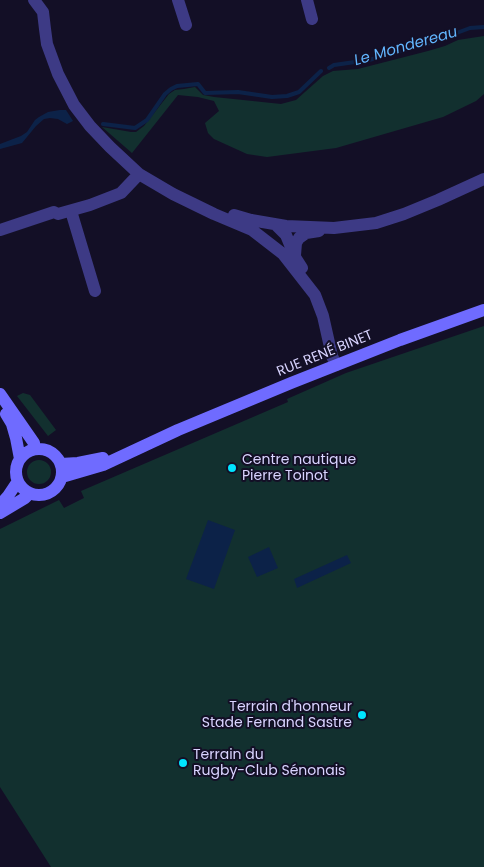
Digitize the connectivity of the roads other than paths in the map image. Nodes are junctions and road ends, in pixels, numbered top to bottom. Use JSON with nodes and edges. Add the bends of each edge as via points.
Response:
{"nodes":[{"id":1,"x":34,"y":0,"type":"edge"},
{"id":2,"x":178,"y":0,"type":"edge"},
{"id":3,"x":307,"y":0,"type":"edge"},
{"id":4,"x":46,"y":6,"type":"edge"},
{"id":5,"x":312,"y":19,"type":"dead end"},
{"id":6,"x":186,"y":25,"type":"dead end"},
{"id":7,"x":139,"y":174,"type":"junction"},
{"id":8,"x":484,"y":179,"type":"edge"},
{"id":9,"x":198,"y":206,"type":"junction"},
{"id":10,"x":72,"y":211,"type":"junction"},
{"id":11,"x":334,"y":228,"type":"junction"},
{"id":12,"x":0,"y":230,"type":"edge"},
{"id":13,"x":252,"y":230,"type":"junction"},
{"id":14,"x":281,"y":230,"type":"junction"},
{"id":15,"x":306,"y":233,"type":"junction"},
{"id":16,"x":289,"y":256,"type":"junction"},
{"id":17,"x":95,"y":291,"type":"dead end"},
{"id":18,"x":484,"y":310,"type":"edge"},
{"id":19,"x":336,"y":365,"type":"junction"},
{"id":20,"x":0,"y":394,"type":"edge"},
{"id":21,"x":0,"y":406,"type":"edge"},
{"id":22,"x":178,"y":430,"type":"junction"},
{"id":23,"x":35,"y":449,"type":"junction"},
{"id":24,"x":20,"y":459,"type":"junction"},
{"id":25,"x":61,"y":464,"type":"junction"},
{"id":26,"x":62,"y":477,"type":"junction"},
{"id":27,"x":18,"y":482,"type":"junction"},
{"id":28,"x":30,"y":493,"type":"junction"},
{"id":29,"x":0,"y":505,"type":"edge"},
{"id":30,"x":0,"y":513,"type":"edge"}],
"edges":[{"from":1,"to":4,"type":"street"},
{"from":2,"to":6,"type":"street"},
{"from":3,"to":5,"type":"street"},
{"from":4,"to":7,"type":"street","via":[[44,29],[47,44],[74,105],[90,126]]},
{"from":7,"to":9,"type":"street"},
{"from":7,"to":10,"type":"street","via":[[121,193]]},
{"from":8,"to":11,"type":"street","via":[[404,214]]},
{"from":9,"to":13,"type":"street"},
{"from":9,"to":14,"type":"street"},
{"from":10,"to":12,"type":"street","via":[[54,212]]},
{"from":10,"to":17,"type":"street"},
{"from":11,"to":14,"type":"street"},
{"from":11,"to":15,"type":"street"},
{"from":13,"to":14,"type":"street"},
{"from":13,"to":16,"type":"street"},
{"from":14,"to":15,"type":"street"},
{"from":14,"to":16,"type":"street","via":[[277,241]]},
{"from":15,"to":16,"type":"street","via":[[296,242]]},
{"from":16,"to":19,"type":"street","via":[[315,295]]},
{"from":18,"to":19,"type":"street","name":"RUE RENÉ BINET"},
{"from":19,"to":22,"type":"street","name":"RUE RENÉ BINET"},
{"from":20,"to":23,"type":"street"},
{"from":21,"to":24,"type":"street","via":[[12,424]]},
{"from":22,"to":25,"type":"street","name":"RUE RENÉ BINET","via":[[101,459]]},
{"from":22,"to":26,"type":"street","name":"RUE RENÉ BINET","via":[[103,465]]},
{"from":23,"to":24,"type":"street"},
{"from":23,"to":25,"type":"street","via":[[53,453]]},
{"from":24,"to":27,"type":"street","via":[[16,470]]},
{"from":25,"to":26,"type":"street"},
{"from":26,"to":28,"type":"street","via":[[57,487],[47,494]]},
{"from":27,"to":28,"type":"street"},
{"from":27,"to":29,"type":"street"},
{"from":28,"to":30,"type":"street"}]}
